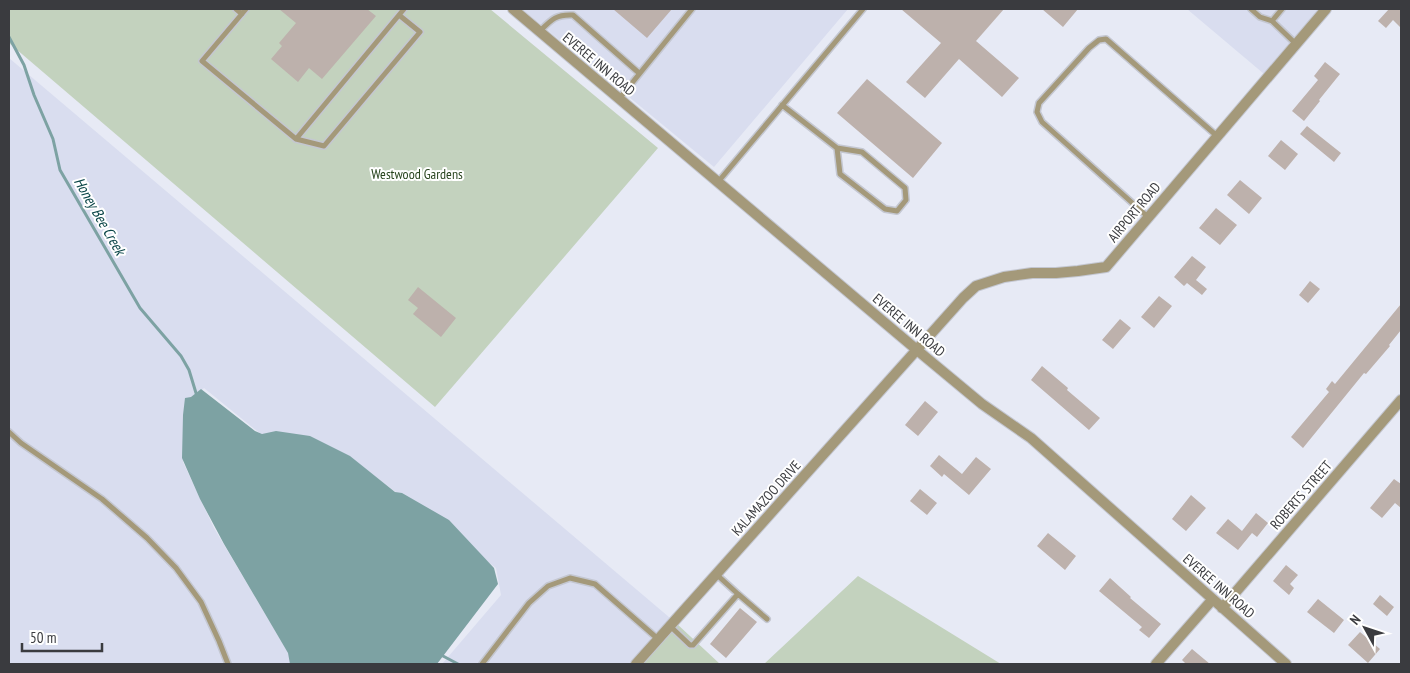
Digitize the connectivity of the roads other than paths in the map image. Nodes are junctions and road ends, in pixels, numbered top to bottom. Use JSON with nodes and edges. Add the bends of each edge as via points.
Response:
{"nodes":[{"id":1,"x":236,"y":9,"type":"edge"},
{"id":2,"x":246,"y":9,"type":"edge"},
{"id":3,"x":402,"y":9,"type":"edge"},
{"id":4,"x":409,"y":9,"type":"edge"},
{"id":5,"x":513,"y":9,"type":"edge"},
{"id":6,"x":692,"y":9,"type":"edge"},
{"id":7,"x":863,"y":9,"type":"edge"},
{"id":8,"x":1251,"y":9,"type":"edge"},
{"id":9,"x":1282,"y":9,"type":"edge"},
{"id":10,"x":1326,"y":9,"type":"edge"},
{"id":11,"x":242,"y":14,"type":"junction"},
{"id":12,"x":399,"y":15,"type":"junction"},
{"id":13,"x":1272,"y":21,"type":"junction"},
{"id":14,"x":539,"y":31,"type":"junction"},
{"id":15,"x":1296,"y":44,"type":"junction"},
{"id":16,"x":639,"y":73,"type":"junction"},
{"id":17,"x":619,"y":99,"type":"junction"},
{"id":18,"x":782,"y":105,"type":"junction"},
{"id":19,"x":1217,"y":136,"type":"junction"},
{"id":20,"x":296,"y":139,"type":"junction"},
{"id":21,"x":837,"y":148,"type":"junction"},
{"id":22,"x":718,"y":182,"type":"junction"},
{"id":23,"x":1148,"y":217,"type":"junction"},
{"id":24,"x":917,"y":350,"type":"junction"},
{"id":25,"x":1401,"y":400,"type":"edge"},
{"id":26,"x":9,"y":432,"type":"edge"},
{"id":27,"x":716,"y":574,"type":"junction"},
{"id":28,"x":738,"y":594,"type":"junction"},
{"id":29,"x":1212,"y":600,"type":"junction"},
{"id":30,"x":1222,"y":608,"type":"junction"},
{"id":31,"x":767,"y":620,"type":"dead end"},
{"id":32,"x":670,"y":626,"type":"junction"},
{"id":33,"x":658,"y":639,"type":"junction"},
{"id":34,"x":228,"y":664,"type":"edge"},
{"id":35,"x":482,"y":664,"type":"edge"},
{"id":36,"x":636,"y":664,"type":"edge"},
{"id":37,"x":1156,"y":664,"type":"edge"},
{"id":38,"x":1286,"y":664,"type":"edge"}],
"edges":[{"from":1,"to":11,"type":"lane"},
{"from":2,"to":11,"type":"lane"},
{"from":3,"to":4,"type":"lane"},
{"from":3,"to":12,"type":"lane"},
{"from":5,"to":14,"type":"street","name":"EVEREE INN ROAD"},
{"from":6,"to":16,"type":"lane"},
{"from":7,"to":18,"type":"lane"},
{"from":8,"to":13,"type":"lane"},
{"from":9,"to":13,"type":"lane"},
{"from":10,"to":15,"type":"street","name":"AIRPORT ROAD"},
{"from":11,"to":20,"type":"lane","via":[[202,60]]},
{"from":12,"to":20,"type":"lane"},
{"from":12,"to":20,"type":"lane","via":[[420,32],[324,146]]},
{"from":13,"to":15,"type":"lane"},
{"from":14,"to":16,"type":"lane","via":[[553,18],[572,15]]},
{"from":14,"to":17,"type":"street","name":"EVEREE INN ROAD"},
{"from":15,"to":19,"type":"street","name":"AIRPORT ROAD"},
{"from":16,"to":17,"type":"lane"},
{"from":17,"to":22,"type":"street","name":"EVEREE INN ROAD"},
{"from":18,"to":21,"type":"lane"},
{"from":18,"to":22,"type":"lane"},
{"from":19,"to":23,"type":"street","name":"AIRPORT ROAD"},
{"from":19,"to":23,"type":"lane","via":[[1106,39],[1089,48],[1039,103],[1037,112],[1042,122]]},
{"from":21,"to":21,"type":"lane","via":[[862,152],[905,188],[906,200],[897,211],[885,210],[840,174]]},
{"from":22,"to":24,"type":"street","name":"EVEREE INN ROAD"},
{"from":23,"to":24,"type":"street","name":"AIRPORT ROAD","via":[[1106,266],[1004,277],[976,286]]},
{"from":24,"to":27,"type":"street","name":"KALAMAZOO DRIVE"},
{"from":24,"to":29,"type":"street","name":"EVEREE INN ROAD","via":[[982,404],[1031,438]]},
{"from":25,"to":30,"type":"street","name":"ROBERTS STREET"},
{"from":26,"to":34,"type":"lane","via":[[102,499],[170,562],[202,602]]},
{"from":27,"to":28,"type":"lane"},
{"from":27,"to":32,"type":"street","name":"KALAMAZOO DRIVE"},
{"from":28,"to":31,"type":"lane"},
{"from":28,"to":32,"type":"lane","via":[[693,645]]},
{"from":29,"to":30,"type":"street","name":"EVEREE INN ROAD"},
{"from":29,"to":37,"type":"street"},
{"from":30,"to":38,"type":"street","name":"EVEREE INN ROAD"},
{"from":32,"to":33,"type":"street","name":"KALAMAZOO DRIVE"},
{"from":33,"to":35,"type":"lane","via":[[595,584],[570,578],[548,586],[529,603]]},
{"from":33,"to":36,"type":"street","name":"KALAMAZOO DRIVE"}]}
